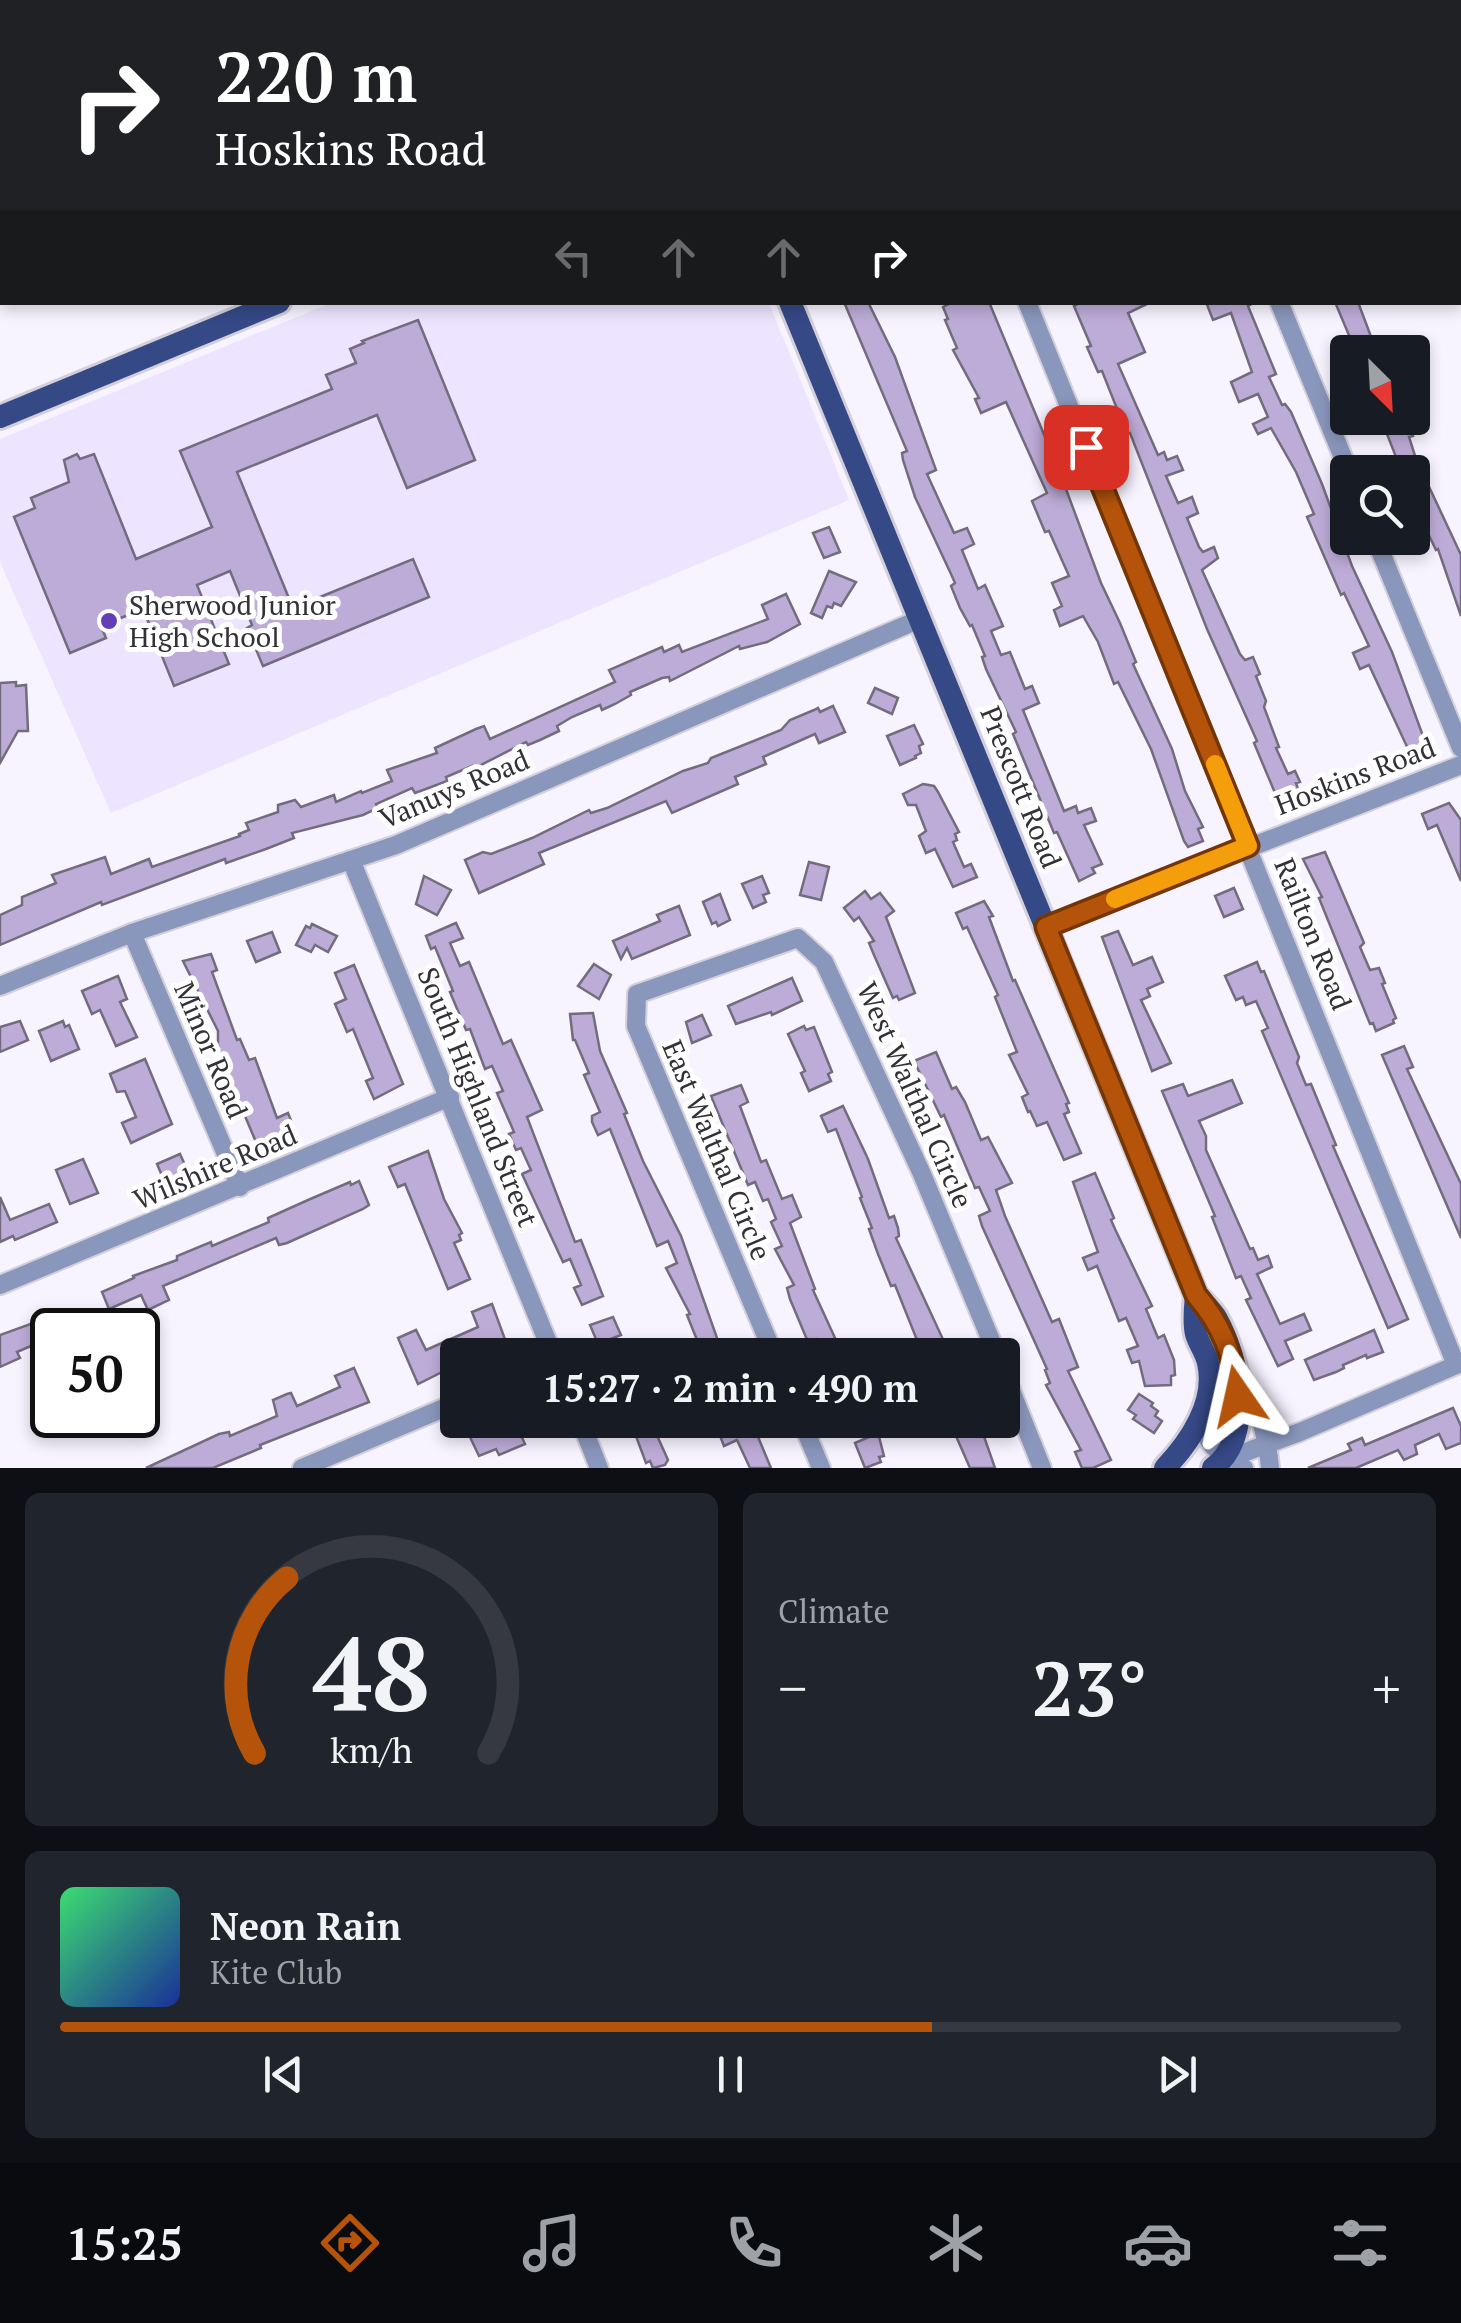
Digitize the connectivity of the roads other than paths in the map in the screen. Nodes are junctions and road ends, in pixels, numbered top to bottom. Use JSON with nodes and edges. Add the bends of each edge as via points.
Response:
{"nodes":[{"id":1,"x":273,"y":305,"type":"edge"},
{"id":2,"x":791,"y":305,"type":"edge"},
{"id":3,"x":1029,"y":305,"type":"edge"},
{"id":4,"x":1280,"y":305,"type":"edge"},
{"id":5,"x":0,"y":418,"type":"edge"},
{"id":6,"x":1341,"y":455,"type":"edge"},
{"id":7,"x":1382,"y":555,"type":"edge"},
{"id":8,"x":920,"y":619,"type":"junction"},
{"id":9,"x":1461,"y":748,"type":"edge"},
{"id":10,"x":1461,"y":766,"type":"edge"},
{"id":11,"x":1248,"y":846,"type":"junction"},
{"id":12,"x":351,"y":860,"type":"junction"},
{"id":13,"x":1046,"y":927,"type":"junction"},
{"id":14,"x":132,"y":934,"type":"junction"},
{"id":15,"x":725,"y":961,"type":"joint"},
{"id":16,"x":0,"y":986,"type":"edge"},
{"id":17,"x":450,"y":1097,"type":"junction"},
{"id":18,"x":240,"y":1187,"type":"junction"},
{"id":19,"x":0,"y":1284,"type":"edge"},
{"id":20,"x":1196,"y":1295,"type":"junction"},
{"id":21,"x":546,"y":1338,"type":"edge"},
{"id":22,"x":767,"y":1338,"type":"edge"},
{"id":23,"x":990,"y":1338,"type":"edge"},
{"id":24,"x":1235,"y":1364,"type":"junction"},
{"id":25,"x":1458,"y":1364,"type":"edge"},
{"id":26,"x":440,"y":1410,"type":"edge"},
{"id":27,"x":1020,"y":1413,"type":"edge"},
{"id":28,"x":1199,"y":1424,"type":"junction"},
{"id":29,"x":588,"y":1438,"type":"edge"},
{"id":30,"x":808,"y":1438,"type":"edge"},
{"id":31,"x":1268,"y":1444,"type":"junction"},
{"id":32,"x":1227,"y":1465,"type":"edge"},
{"id":33,"x":302,"y":1468,"type":"edge"},
{"id":34,"x":600,"y":1468,"type":"edge"},
{"id":35,"x":821,"y":1468,"type":"edge"},
{"id":36,"x":1042,"y":1468,"type":"edge"},
{"id":37,"x":1165,"y":1468,"type":"edge"},
{"id":38,"x":1270,"y":1468,"type":"edge"}],
"edges":[{"from":1,"to":5,"type":"main road"},
{"from":2,"to":8,"type":"main road","name":"Prescott Road"},
{"from":3,"to":11,"type":"street","name":"Railton Road"},
{"from":4,"to":6,"type":"street"},
{"from":7,"to":9,"type":"street"},
{"from":8,"to":12,"type":"street","name":"Vanuys Road"},
{"from":8,"to":13,"type":"main road","name":"Prescott Road"},
{"from":10,"to":11,"type":"street","name":"Hoskins Road"},
{"from":11,"to":13,"type":"street","name":"Hoskins Road"},
{"from":11,"to":25,"type":"street","name":"Railton Road"},
{"from":12,"to":14,"type":"street","name":"Vanuys Road"},
{"from":12,"to":17,"type":"street","name":"South Highland Street"},
{"from":13,"to":20,"type":"main road","name":"Prescott Road"},
{"from":14,"to":16,"type":"street","name":"Vanuys Road"},
{"from":14,"to":18,"type":"street","name":"Minor Road"},
{"from":15,"to":22,"type":"street","name":"East Walthal Circle","via":[[638,994],[636,1026]]},
{"from":15,"to":23,"type":"street","name":"West Walthal Circle","via":[[798,938],[824,962]]},
{"from":17,"to":18,"type":"street","name":"Wilshire Road"},
{"from":17,"to":21,"type":"street","name":"South Highland Street"},
{"from":18,"to":19,"type":"street","name":"Wilshire Road"},
{"from":20,"to":24,"type":"main road","name":"Prescott Road","via":[[1216,1318]]},
{"from":20,"to":28,"type":"main road","name":"Prescott Road","via":[[1195,1331],[1209,1364]]},
{"from":24,"to":31,"type":"street","name":"Prescott Road","via":[[1257,1404]]},
{"from":24,"to":32,"type":"main road","name":"Prescott Road","via":[[1238,1421]]},
{"from":25,"to":31,"type":"street"},
{"from":26,"to":33,"type":"street"},
{"from":27,"to":36,"type":"street"},
{"from":28,"to":32,"type":"street"},
{"from":28,"to":37,"type":"main road"},
{"from":29,"to":34,"type":"street"},
{"from":30,"to":35,"type":"street"},
{"from":31,"to":32,"type":"street"},
{"from":31,"to":38,"type":"street","name":"Prescott Road"}]}
